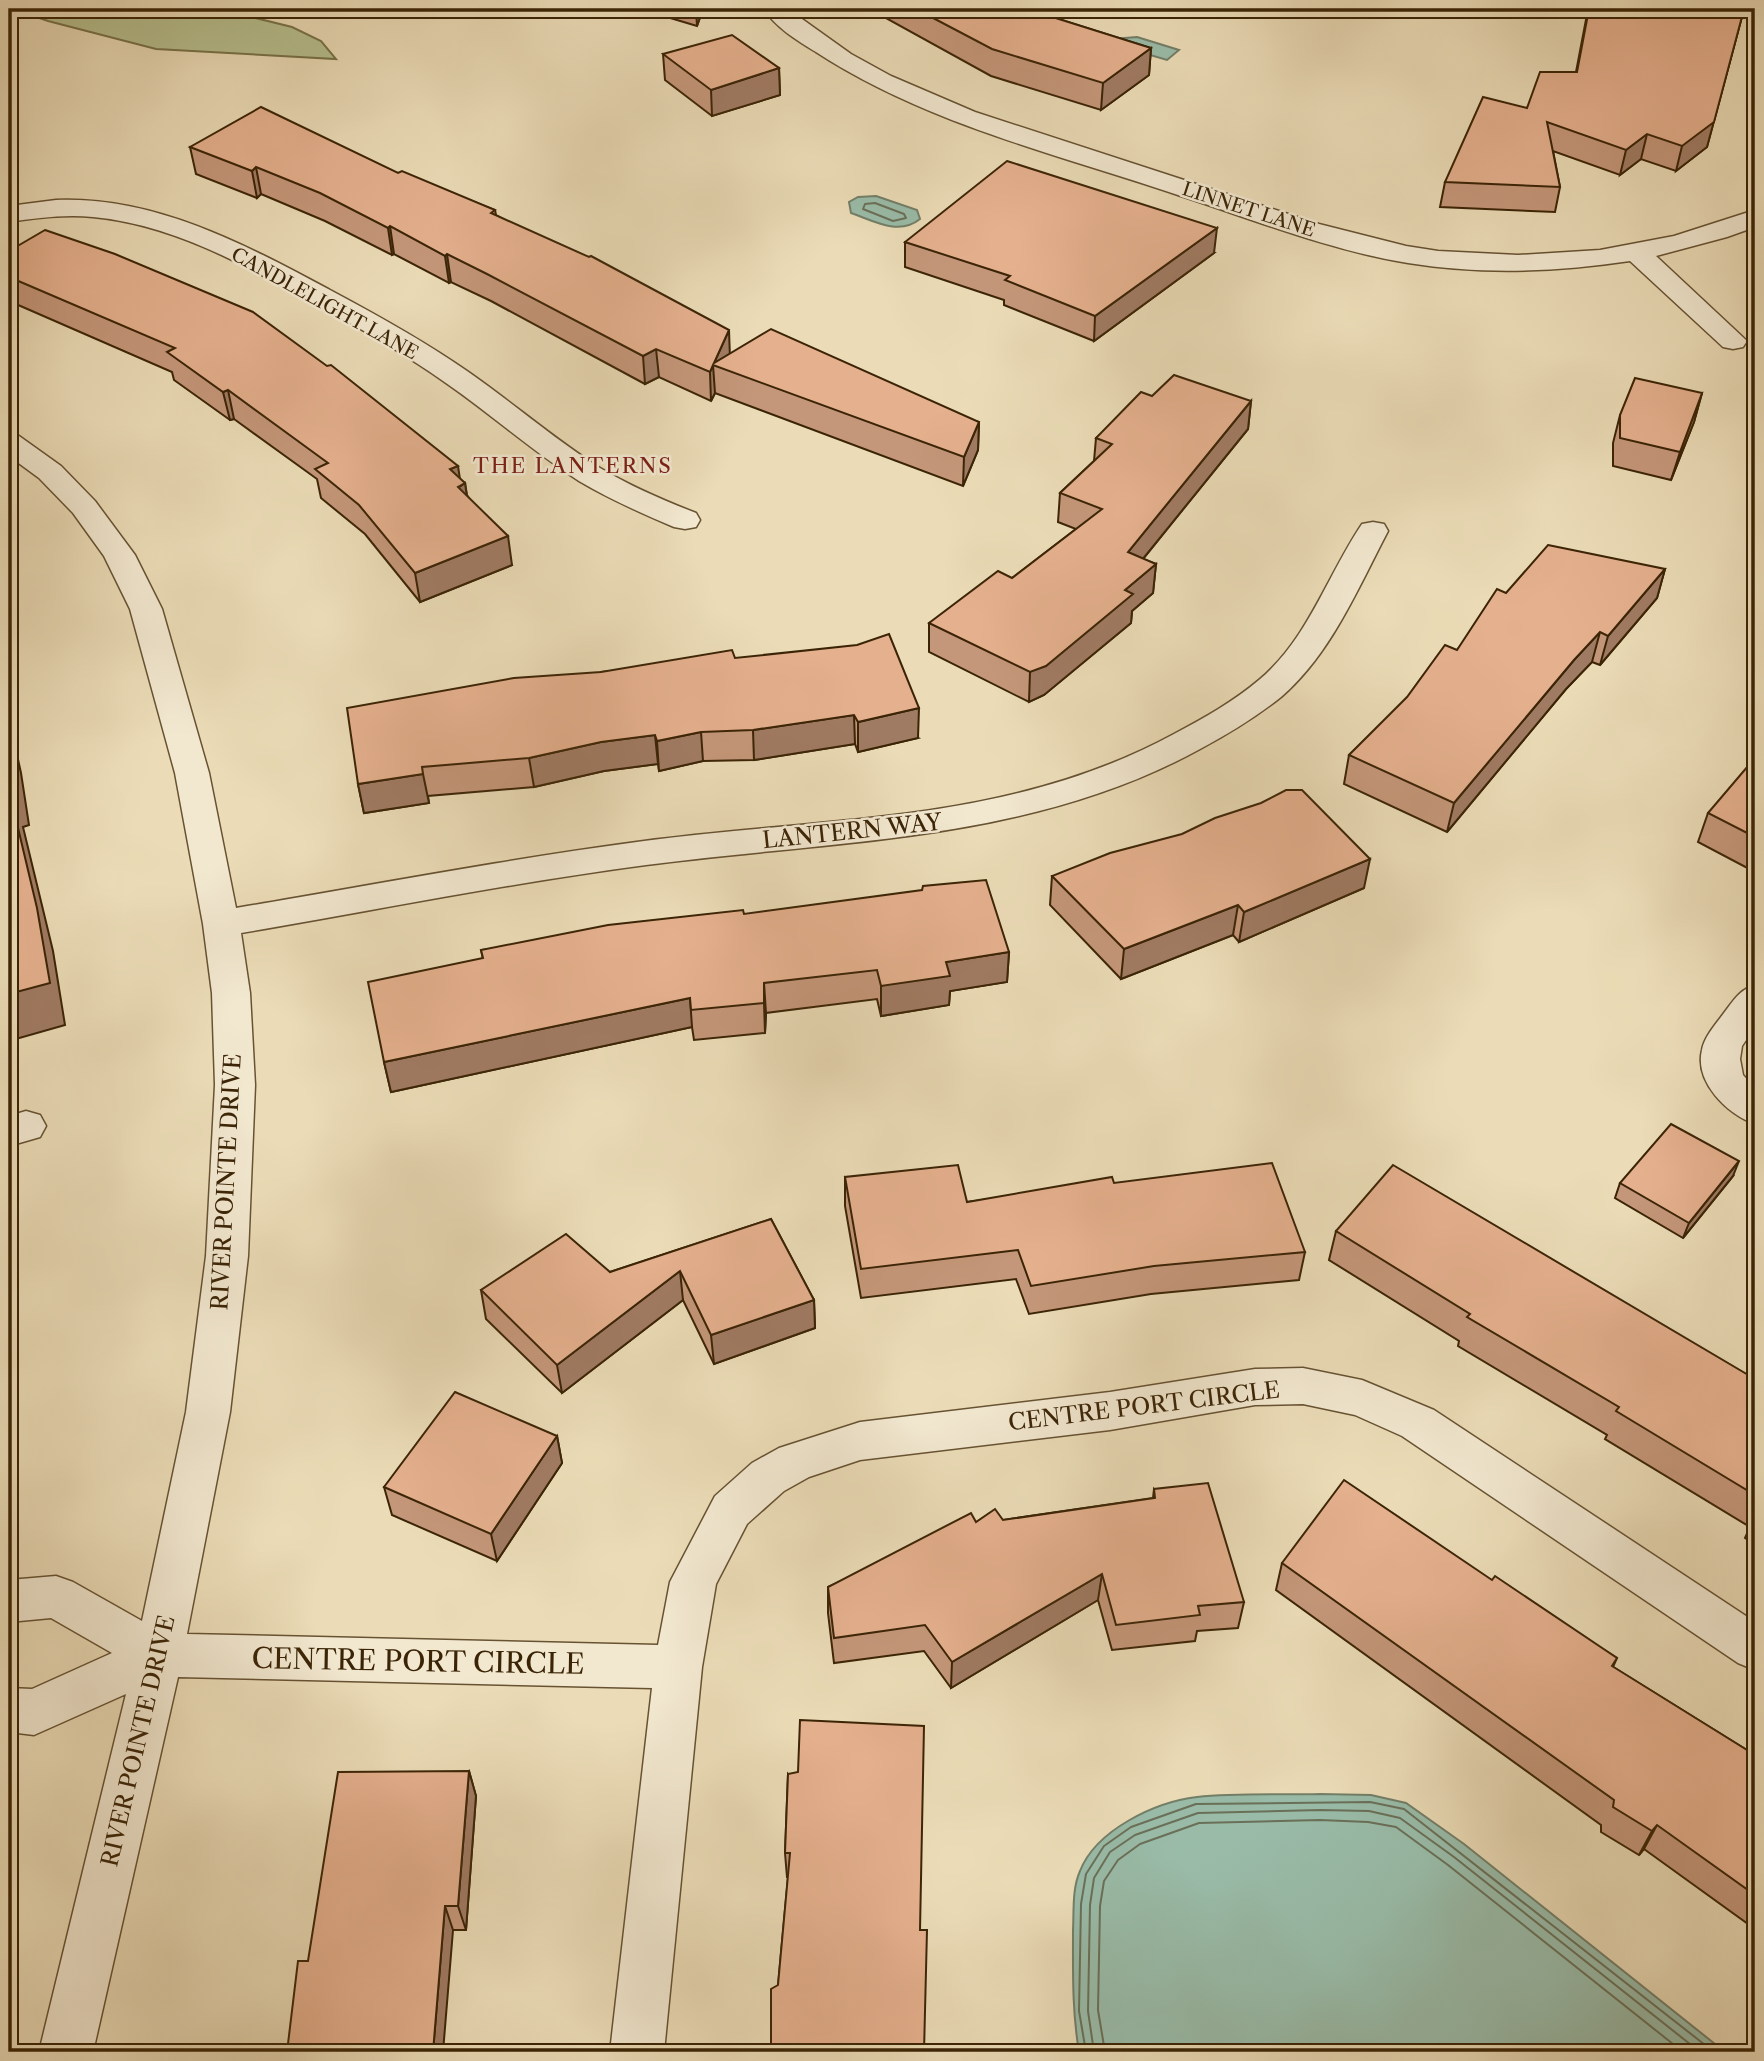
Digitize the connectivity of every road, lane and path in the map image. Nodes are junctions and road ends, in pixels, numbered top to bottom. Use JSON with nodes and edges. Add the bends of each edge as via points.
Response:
{"nodes":[{"id":1,"x":775,"y":9,"type":"edge"},
{"id":2,"x":9,"y":214,"type":"edge"},
{"id":3,"x":1755,"y":218,"type":"edge"},
{"id":4,"x":1636,"y":252,"type":"junction"},
{"id":5,"x":1733,"y":341,"type":"dead end"},
{"id":6,"x":9,"y":442,"type":"edge"},
{"id":7,"x":685,"y":520,"type":"dead end"},
{"id":8,"x":1373,"y":531,"type":"dead end"},
{"id":9,"x":221,"y":924,"type":"junction"},
{"id":10,"x":1755,"y":999,"type":"edge"},
{"id":11,"x":1755,"y":1109,"type":"edge"},
{"id":12,"x":9,"y":1601,"type":"edge"},
{"id":13,"x":1755,"y":1647,"type":"edge"},
{"id":14,"x":159,"y":1655,"type":"junction"},
{"id":15,"x":678,"y":1667,"type":"junction"},
{"id":16,"x":9,"y":1710,"type":"edge"},
{"id":17,"x":66,"y":2052,"type":"edge"},
{"id":18,"x":637,"y":2052,"type":"edge"}],
"edges":[{"from":1,"to":4,"type":"street","name":"LINNET LANE","via":[[818,44],[927,102],[1344,239],[1439,259],[1578,259]]},
{"from":2,"to":7,"type":"street","name":"CANDLELIGHT LANE","via":[[102,209],[192,233],[278,272],[376,326],[472,387],[588,474],[634,500]]},
{"from":3,"to":4,"type":"street","name":"LINNET LANE","via":[[1713,236]]},
{"from":4,"to":5,"type":"street"},
{"from":6,"to":9,"type":"street","name":"RIVER POINTE DRIVE","via":[[50,472],[84,507],[120,555],[146,609],[192,773]]},
{"from":8,"to":9,"type":"street","name":"LANTERN WAY","via":[[1293,666],[1244,708],[1185,746],[1113,779],[1017,808],[947,822],[646,853]]},
{"from":9,"to":14,"type":"street","name":"RIVER POINTE DRIVE","via":[[231,993],[235,1085],[227,1256],[208,1412]]},
{"from":10,"to":11,"type":"street","via":[[1721,1049],[1723,1073],[1739,1097]]},
{"from":12,"to":14,"type":"street","via":[[56,1597]]},
{"from":13,"to":15,"type":"street","name":"CENTRE PORT CIRCLE","via":[[1418,1423],[1362,1398],[1303,1387],[1255,1387],[1110,1411],[860,1441],[794,1462],[768,1477],[731,1510],[693,1582]]},
{"from":14,"to":15,"type":"street","name":"CENTRE PORT CIRCLE"},
{"from":14,"to":16,"type":"street","via":[[34,1712]]},
{"from":14,"to":17,"type":"street","name":"RIVER POINTE DRIVE"},
{"from":15,"to":18,"type":"street","name":"CENTRE PORT CIRCLE"}]}
